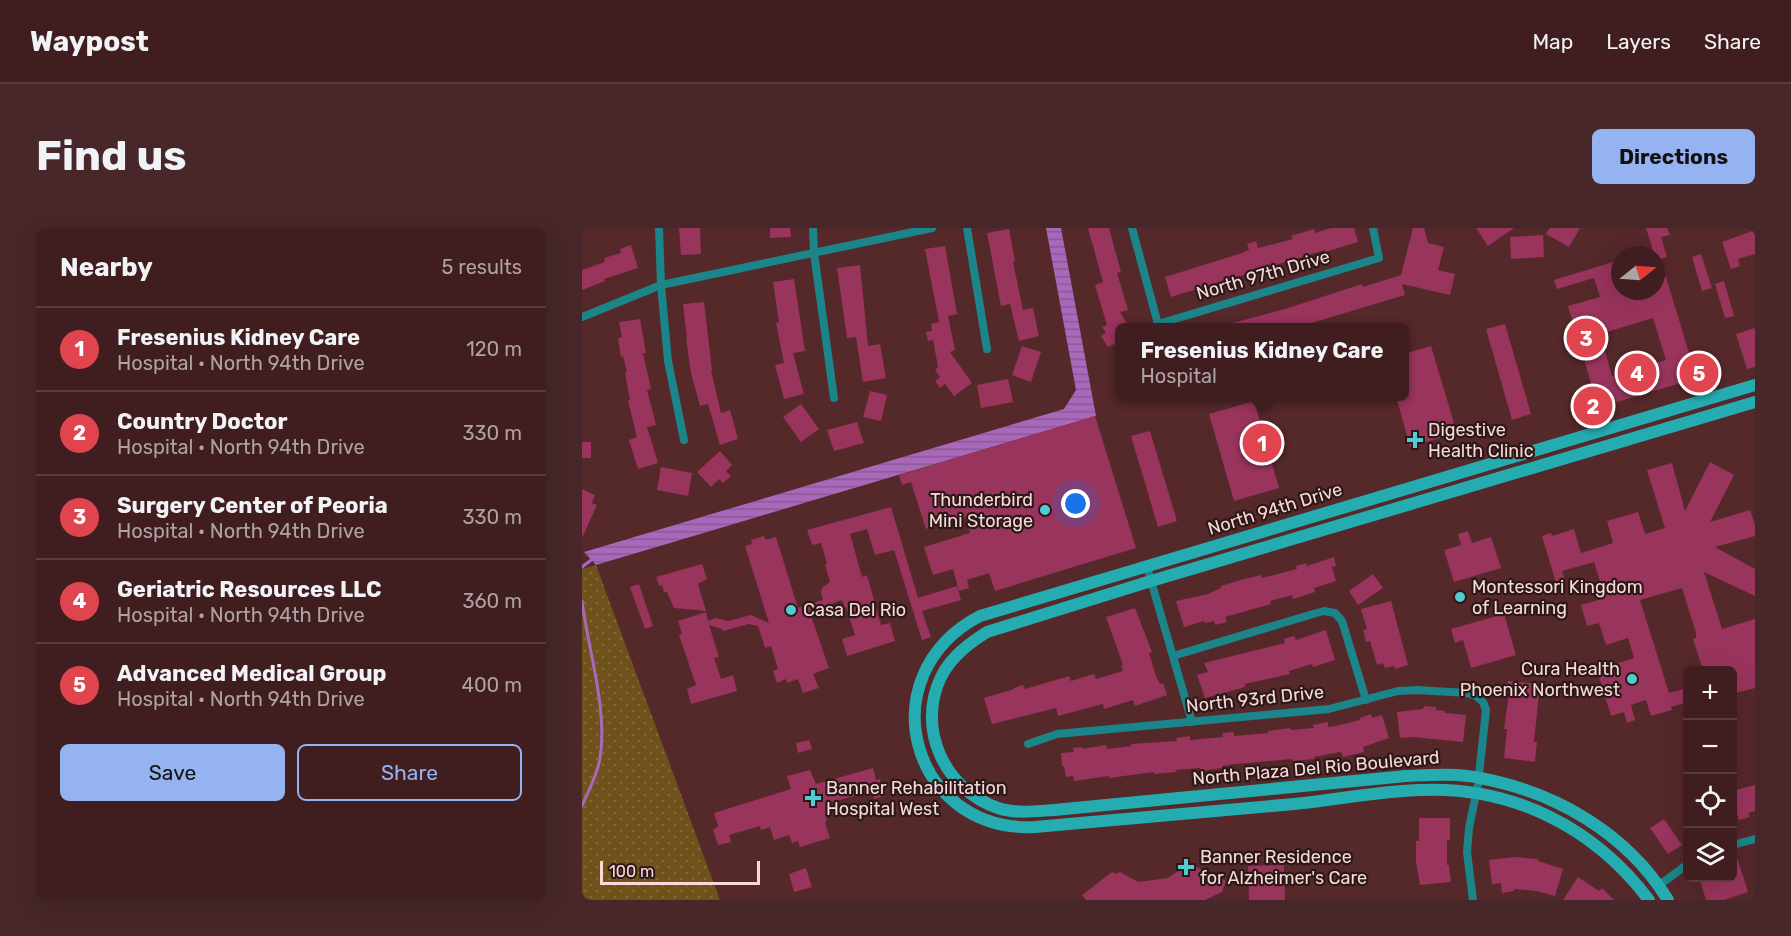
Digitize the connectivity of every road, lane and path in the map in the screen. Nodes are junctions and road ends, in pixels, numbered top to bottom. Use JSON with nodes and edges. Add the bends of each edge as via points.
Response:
{"nodes":[{"id":1,"x":659,"y":228,"type":"edge"},
{"id":2,"x":813,"y":228,"type":"edge"},
{"id":3,"x":932,"y":228,"type":"edge"},
{"id":4,"x":967,"y":228,"type":"edge"},
{"id":5,"x":1132,"y":228,"type":"edge"},
{"id":6,"x":1373,"y":228,"type":"edge"},
{"id":7,"x":814,"y":253,"type":"junction"},
{"id":8,"x":662,"y":285,"type":"junction"},
{"id":9,"x":582,"y":317,"type":"edge"},
{"id":10,"x":1158,"y":323,"type":"edge"},
{"id":11,"x":1161,"y":323,"type":"edge"},
{"id":12,"x":987,"y":349,"type":"dead end"},
{"id":13,"x":1755,"y":385,"type":"edge"},
{"id":14,"x":834,"y":398,"type":"dead end"},
{"id":15,"x":1755,"y":402,"type":"edge"},
{"id":16,"x":684,"y":441,"type":"dead end"},
{"id":17,"x":1384,"y":495,"type":"junction"},
{"id":18,"x":1388,"y":511,"type":"junction"},
{"id":19,"x":1147,"y":567,"type":"junction"},
{"id":20,"x":1151,"y":581,"type":"junction"},
{"id":21,"x":1173,"y":656,"type":"junction"},
{"id":22,"x":1366,"y":700,"type":"junction"},
{"id":23,"x":1192,"y":722,"type":"junction"},
{"id":24,"x":1028,"y":744,"type":"dead end"},
{"id":25,"x":942,"y":762,"type":"joint"},
{"id":26,"x":929,"y":770,"type":"joint"},
{"id":27,"x":1478,"y":777,"type":"junction"},
{"id":28,"x":1476,"y":794,"type":"junction"},
{"id":29,"x":1590,"y":821,"type":"junction"},
{"id":30,"x":1581,"y":834,"type":"junction"},
{"id":31,"x":1755,"y":839,"type":"edge"},
{"id":32,"x":1737,"y":844,"type":"edge"},
{"id":33,"x":1683,"y":868,"type":"edge"},
{"id":34,"x":1658,"y":886,"type":"junction"},
{"id":35,"x":1473,"y":900,"type":"edge"},
{"id":36,"x":1649,"y":900,"type":"edge"},
{"id":37,"x":1668,"y":900,"type":"edge"}],
"edges":[{"from":1,"to":8,"type":"street"},
{"from":2,"to":7,"type":"street"},
{"from":3,"to":7,"type":"street"},
{"from":4,"to":12,"type":"street"},
{"from":5,"to":10,"type":"street","name":"North 97th Drive"},
{"from":6,"to":11,"type":"street","name":"North 97th Drive","via":[[1379,258]]},
{"from":7,"to":8,"type":"street"},
{"from":7,"to":14,"type":"street"},
{"from":8,"to":9,"type":"street"},
{"from":8,"to":16,"type":"street","via":[[668,361]]},
{"from":13,"to":17,"type":"street","name":"North 94th Drive"},
{"from":15,"to":18,"type":"street","name":"North 94th Drive"},
{"from":17,"to":18,"type":"street"},
{"from":17,"to":19,"type":"street","name":"North 94th Drive"},
{"from":18,"to":20,"type":"street","name":"North 94th Drive"},
{"from":19,"to":20,"type":"street"},
{"from":19,"to":26,"type":"street","name":"North 94th Drive","via":[[993,611],[952,634],[927,666],[916,700],[916,736]]},
{"from":20,"to":21,"type":"street"},
{"from":20,"to":25,"type":"street","name":"North 94th Drive","via":[[987,632],[965,647],[941,677],[934,702],[932,727]]},
{"from":21,"to":22,"type":"street","via":[[1324,611],[1335,613],[1342,621]]},
{"from":21,"to":23,"type":"street"},
{"from":22,"to":23,"type":"street","name":"North 93rd Drive","via":[[1329,709]]},
{"from":22,"to":27,"type":"street","name":"North 93rd Drive","via":[[1398,691],[1436,690],[1476,696],[1485,710]]},
{"from":23,"to":24,"type":"street","name":"North 93rd Drive","via":[[1057,735]]},
{"from":25,"to":27,"type":"street","name":"North Plaza Del Rio Boulevard","via":[[953,777],[986,803],[1018,811],[1406,776]]},
{"from":26,"to":28,"type":"street","name":"North Plaza Del Rio Boulevard","via":[[953,799],[978,818],[1021,828],[1420,790]]},
{"from":27,"to":28,"type":"street"},
{"from":27,"to":29,"type":"street","name":"North Plaza Del Rio Boulevard","via":[[1528,790]]},
{"from":28,"to":30,"type":"street","name":"North Plaza Del Rio Boulevard","via":[[1529,807]]},
{"from":28,"to":35,"type":"street","via":[[1467,852]]},
{"from":29,"to":30,"type":"street"},
{"from":29,"to":34,"type":"street","name":"North Plaza Del Rio Boulevard","via":[[1636,860]]},
{"from":30,"to":36,"type":"street","name":"North Plaza Del Rio Boulevard","via":[[1616,863]]},
{"from":31,"to":32,"type":"street"},
{"from":33,"to":34,"type":"street"},
{"from":34,"to":37,"type":"street","name":"North Plaza Del Rio Boulevard"}]}
